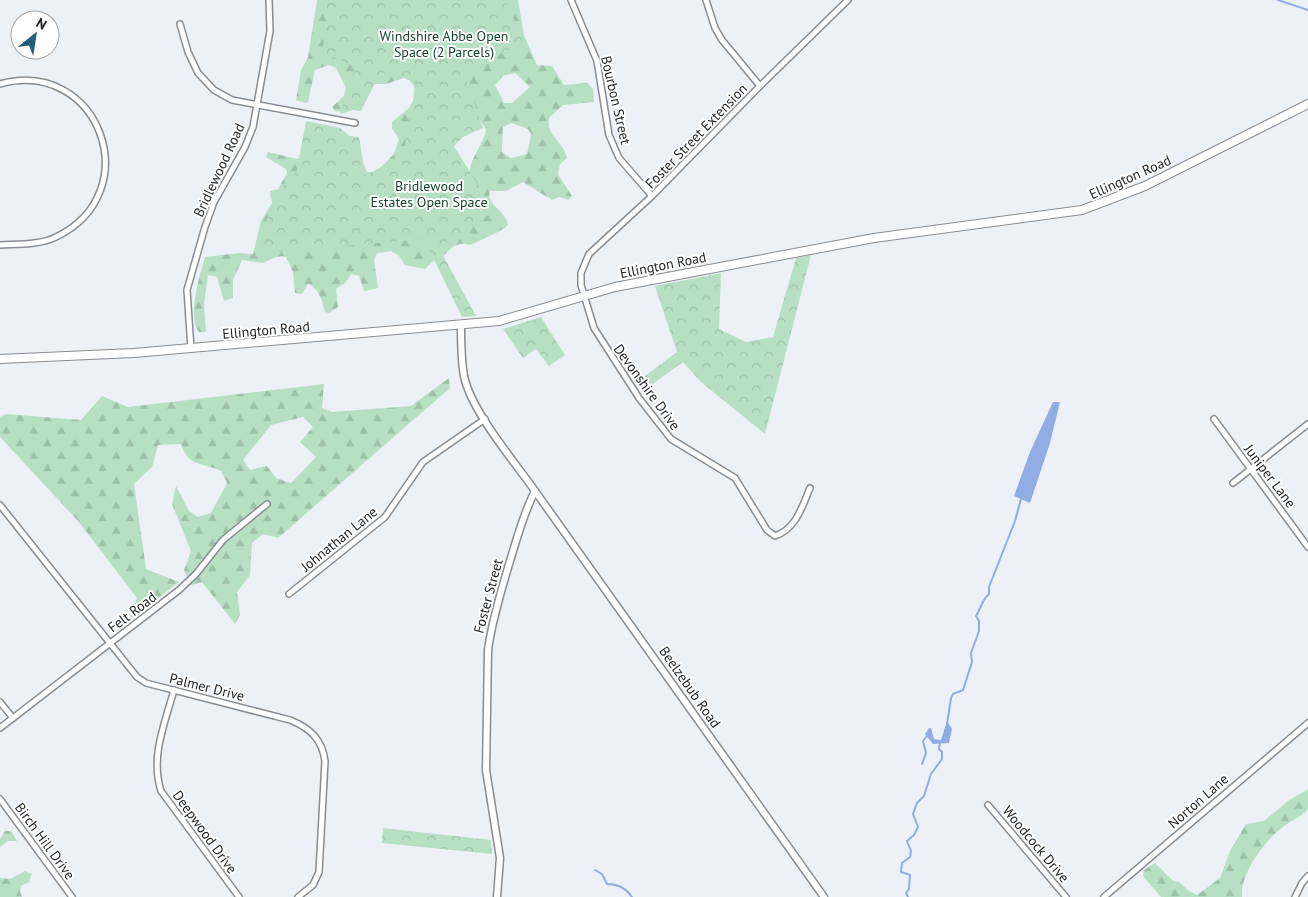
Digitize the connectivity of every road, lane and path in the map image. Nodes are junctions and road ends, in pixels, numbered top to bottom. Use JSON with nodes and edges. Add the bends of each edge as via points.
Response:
{"nodes":[{"id":1,"x":269,"y":0,"type":"edge"},
{"id":2,"x":571,"y":0,"type":"edge"},
{"id":3,"x":706,"y":0,"type":"edge"},
{"id":4,"x":848,"y":0,"type":"edge"},
{"id":5,"x":180,"y":24,"type":"dead end"},
{"id":6,"x":0,"y":84,"type":"edge"},
{"id":7,"x":760,"y":86,"type":"junction"},
{"id":8,"x":1308,"y":104,"type":"edge"},
{"id":9,"x":258,"y":106,"type":"junction"},
{"id":10,"x":355,"y":123,"type":"dead end"},
{"id":11,"x":652,"y":196,"type":"junction"},
{"id":12,"x":0,"y":245,"type":"edge"},
{"id":13,"x":584,"y":296,"type":"junction"},
{"id":14,"x":461,"y":325,"type":"junction"},
{"id":15,"x":191,"y":349,"type":"junction"},
{"id":16,"x":0,"y":358,"type":"edge"},
{"id":17,"x":485,"y":419,"type":"junction"},
{"id":18,"x":1214,"y":419,"type":"dead end"},
{"id":19,"x":1308,"y":424,"type":"edge"},
{"id":20,"x":1251,"y":468,"type":"junction"},
{"id":21,"x":1233,"y":484,"type":"dead end"},
{"id":22,"x":810,"y":488,"type":"dead end"},
{"id":23,"x":536,"y":492,"type":"junction"},
{"id":24,"x":267,"y":504,"type":"dead end"},
{"id":25,"x":0,"y":505,"type":"edge"},
{"id":26,"x":1308,"y":547,"type":"edge"},
{"id":27,"x":290,"y":594,"type":"dead end"},
{"id":28,"x":109,"y":643,"type":"junction"},
{"id":29,"x":174,"y":690,"type":"junction"},
{"id":30,"x":0,"y":702,"type":"edge"},
{"id":31,"x":13,"y":718,"type":"junction"},
{"id":32,"x":1308,"y":723,"type":"edge"},
{"id":33,"x":0,"y":728,"type":"edge"},
{"id":34,"x":0,"y":799,"type":"edge"},
{"id":35,"x":988,"y":805,"type":"dead end"},
{"id":36,"x":1308,"y":876,"type":"edge"},
{"id":37,"x":72,"y":897,"type":"edge"},
{"id":38,"x":239,"y":897,"type":"edge"},
{"id":39,"x":298,"y":897,"type":"edge"},
{"id":40,"x":497,"y":897,"type":"edge"},
{"id":41,"x":824,"y":897,"type":"edge"},
{"id":42,"x":1066,"y":897,"type":"edge"},
{"id":43,"x":1104,"y":897,"type":"edge"},
{"id":44,"x":1296,"y":897,"type":"edge"}],
"edges":[{"from":1,"to":9,"type":"street","name":"Bridlewood Road","via":[[270,31]]},
{"from":2,"to":11,"type":"street","name":"Bourbon Street","via":[[597,60],[609,135],[619,158]]},
{"from":3,"to":7,"type":"street","via":[[722,40]]},
{"from":4,"to":7,"type":"street","name":"Foster Street Extension"},
{"from":5,"to":9,"type":"street","via":[[188,52],[214,90],[232,100]]},
{"from":6,"to":12,"type":"street","via":[[25,80],[50,83],[72,95],[92,115],[102,136],[106,160],[105,181],[96,201],[80,222],[55,237],[27,244]]},
{"from":7,"to":11,"type":"street","name":"Foster Street Extension"},
{"from":8,"to":13,"type":"main road","name":"Ellington Road","via":[[1145,186],[1082,210],[874,238],[616,287]]},
{"from":9,"to":10,"type":"street"},
{"from":9,"to":15,"type":"street","name":"Bridlewood Road","via":[[245,147],[214,202],[187,290]]},
{"from":11,"to":13,"type":"street","name":"Foster Street Extension","via":[[589,254],[581,272]]},
{"from":13,"to":14,"type":"main road","name":"Ellington Road","via":[[499,321]]},
{"from":13,"to":22,"type":"street","name":"Devonshire Drive","via":[[594,328],[604,346],[662,428],[688,451],[735,478],[767,530],[775,536],[784,533],[795,522]]},
{"from":14,"to":15,"type":"main road","name":"Ellington Road"},
{"from":14,"to":17,"type":"street","via":[[464,377]]},
{"from":15,"to":16,"type":"main road","name":"Ellington Road"},
{"from":17,"to":23,"type":"street"},
{"from":17,"to":27,"type":"street","name":"Johnathan Lane","via":[[423,462],[385,517]]},
{"from":18,"to":20,"type":"street","name":"Juniper Lane"},
{"from":19,"to":20,"type":"street"},
{"from":20,"to":21,"type":"street"},
{"from":20,"to":26,"type":"street","name":"Juniper Lane"},
{"from":23,"to":40,"type":"street","name":"Foster Street","via":[[504,582],[488,650],[486,770],[500,858]]},
{"from":23,"to":41,"type":"street","name":"Beelzebub Road"},
{"from":24,"to":28,"type":"street","name":"Felt Road","via":[[218,545],[179,590]]},
{"from":25,"to":28,"type":"street","name":"Palmer Drive"},
{"from":28,"to":29,"type":"street","name":"Palmer Drive","via":[[137,676]]},
{"from":28,"to":31,"type":"street","name":"Felt Road"},
{"from":29,"to":38,"type":"street","name":"Deepwood Drive","via":[[156,764],[161,791]]},
{"from":29,"to":39,"type":"street","name":"Palmer Drive","via":[[290,720],[307,727],[320,744],[325,761],[319,872],[313,885]]},
{"from":30,"to":31,"type":"street"},
{"from":31,"to":33,"type":"street","name":"Felt Road"},
{"from":32,"to":43,"type":"street","name":"Norton Lane"},
{"from":34,"to":37,"type":"street","name":"Birch Hill Drive"},
{"from":35,"to":42,"type":"street","name":"Woodcock Drive"},
{"from":36,"to":44,"type":"street"}]}
